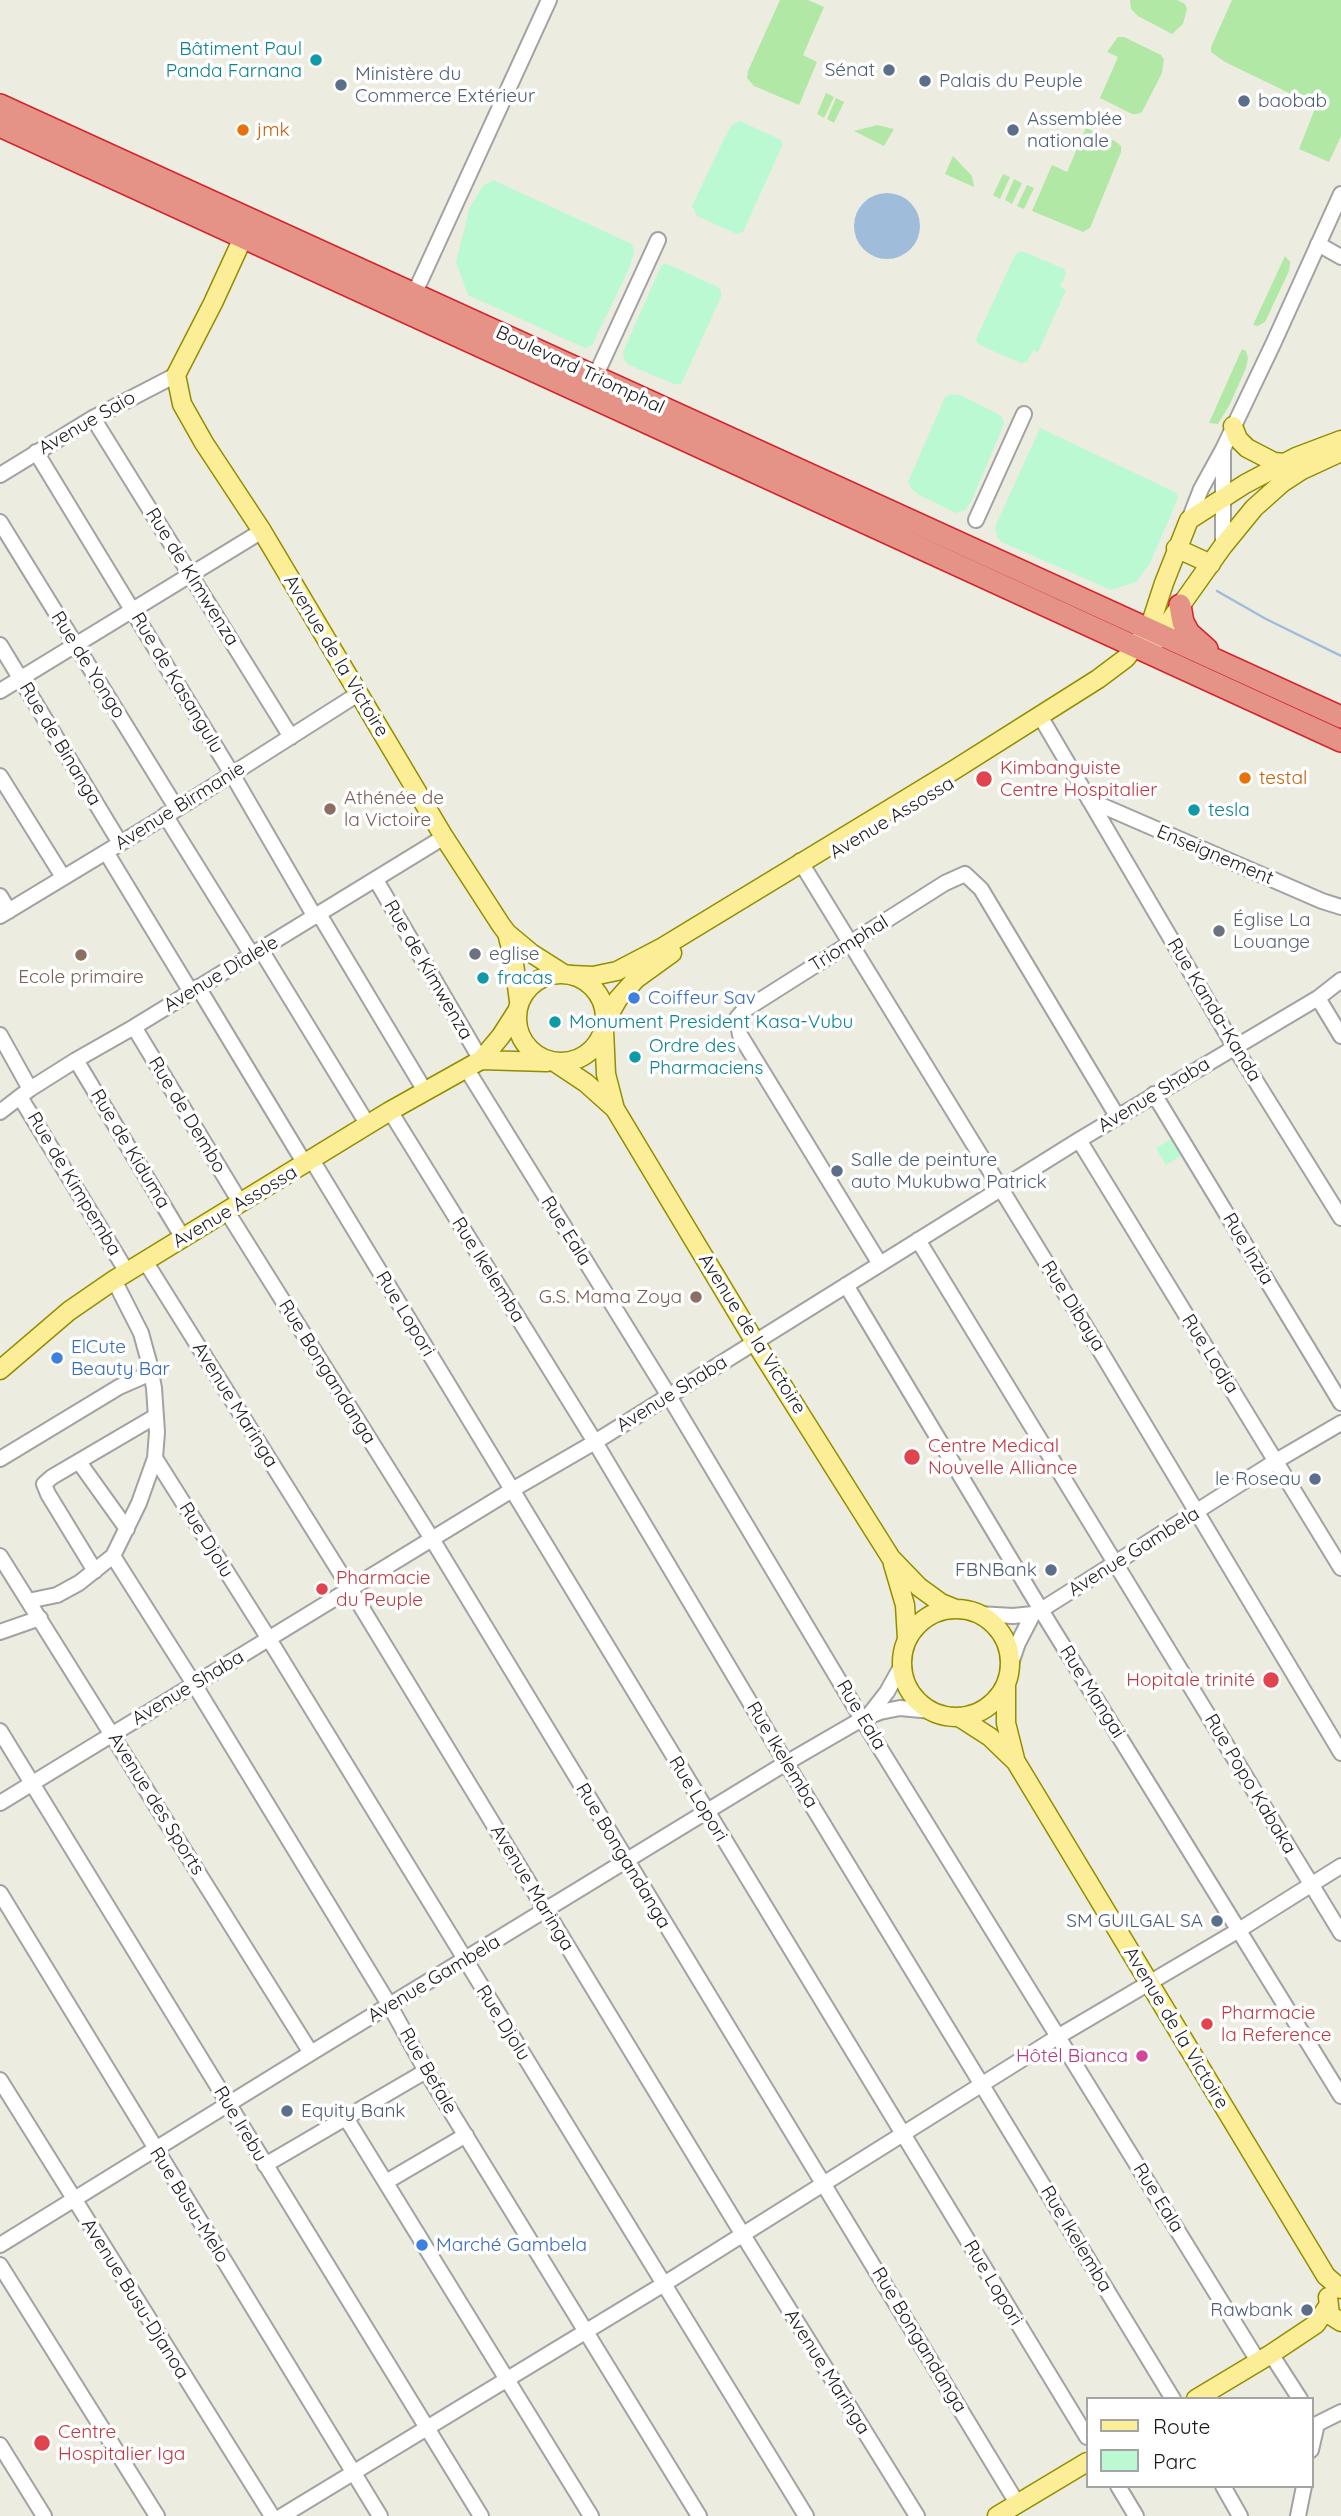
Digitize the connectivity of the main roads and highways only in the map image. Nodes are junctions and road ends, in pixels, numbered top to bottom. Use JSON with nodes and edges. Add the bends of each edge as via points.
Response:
{"nodes":[{"id":1,"x":0,"y":105,"type":"edge"},
{"id":2,"x":0,"y":127,"type":"edge"},
{"id":3,"x":247,"y":230,"type":"junction"},
{"id":4,"x":410,"y":304,"type":"junction"},
{"id":5,"x":1233,"y":426,"type":"road end"},
{"id":6,"x":1340,"y":446,"type":"edge"},
{"id":7,"x":1284,"y":463,"type":"junction"},
{"id":8,"x":1177,"y":548,"type":"junction"},
{"id":9,"x":1211,"y":564,"type":"junction"},
{"id":10,"x":1180,"y":605,"type":"junction"},
{"id":11,"x":1155,"y":632,"type":"junction"},
{"id":12,"x":1142,"y":650,"type":"junction"},
{"id":13,"x":1229,"y":665,"type":"junction"},
{"id":14,"x":1341,"y":717,"type":"edge"},
{"id":15,"x":1341,"y":741,"type":"edge"},
{"id":16,"x":507,"y":933,"type":"junction"},
{"id":17,"x":665,"y":951,"type":"junction"},
{"id":18,"x":568,"y":974,"type":"junction"},
{"id":19,"x":518,"y":1006,"type":"junction"},
{"id":20,"x":605,"y":1025,"type":"junction"},
{"id":21,"x":554,"y":1062,"type":"junction"},
{"id":22,"x":473,"y":1064,"type":"junction"},
{"id":23,"x":615,"y":1109,"type":"junction"},
{"id":24,"x":0,"y":1370,"type":"edge"},
{"id":25,"x":891,"y":1558,"type":"junction"},
{"id":26,"x":956,"y":1609,"type":"junction"},
{"id":27,"x":907,"y":1639,"type":"junction"},
{"id":28,"x":1006,"y":1685,"type":"junction"},
{"id":29,"x":960,"y":1717,"type":"junction"},
{"id":30,"x":1016,"y":1762,"type":"junction"},
{"id":31,"x":1335,"y":2311,"type":"edge"},
{"id":32,"x":1199,"y":2397,"type":"edge"},
{"id":33,"x":1086,"y":2463,"type":"edge"},
{"id":34,"x":998,"y":2516,"type":"edge"}],
"edges":[{"from":1,"to":3,"type":"highway","name":"Boulevard Triomphal"},
{"from":2,"to":3,"type":"highway","name":"Boulevard Triomphal"},
{"from":3,"to":4,"type":"highway","name":"Boulevard Triomphal"},
{"from":3,"to":16,"type":"main road","name":"Avenue de la Victoire","via":[[176,375],[183,404],[444,837]]},
{"from":4,"to":11,"type":"highway","name":"Boulevard Triomphal","via":[[595,377]]},
{"from":4,"to":12,"type":"highway","name":"Boulevard Triomphal"},
{"from":5,"to":7,"type":"main road","via":[[1247,448]]},
{"from":6,"to":7,"type":"main road","via":[[1307,452]]},
{"from":6,"to":9,"type":"main road","via":[[1282,483],[1254,508]]},
{"from":7,"to":8,"type":"main road","via":[[1189,520]]},
{"from":8,"to":9,"type":"main road"},
{"from":8,"to":11,"type":"main road"},
{"from":9,"to":10,"type":"main road"},
{"from":10,"to":11,"type":"main road"},
{"from":10,"to":13,"type":"highway","via":[[1183,622],[1197,642]]},
{"from":11,"to":12,"type":"main road","name":"Avenue Assossa"},
{"from":11,"to":13,"type":"highway","name":"Boulevard Triomphal"},
{"from":12,"to":15,"type":"highway","name":"Boulevard Triomphal"},
{"from":12,"to":17,"type":"main road","name":"Avenue Assossa","via":[[1042,720]]},
{"from":13,"to":14,"type":"highway","name":"Boulevard Triomphal"},
{"from":16,"to":18,"type":"main road"},
{"from":16,"to":19,"type":"main road"},
{"from":17,"to":18,"type":"main road","via":[[617,971],[593,976]]},
{"from":17,"to":20,"type":"main road","via":[[618,999]]},
{"from":18,"to":19,"type":"main road","via":[[553,974],[533,983]]},
{"from":18,"to":20,"type":"main road","via":[[594,989],[603,1004]]},
{"from":19,"to":21,"type":"main road","via":[[520,1037],[528,1049]]},
{"from":19,"to":22,"type":"main road"},
{"from":20,"to":21,"type":"main road","via":[[600,1040],[581,1058]]},
{"from":20,"to":23,"type":"main road","via":[[606,1074]]},
{"from":21,"to":22,"type":"main road"},
{"from":21,"to":23,"type":"main road"},
{"from":22,"to":24,"type":"main road","name":"Avenue Assossa","via":[[120,1276],[69,1311]]},
{"from":23,"to":25,"type":"main road","name":"Avenue de la Victoire"},
{"from":25,"to":26,"type":"main road","via":[[919,1587]]},
{"from":25,"to":27,"type":"main road","via":[[905,1605]]},
{"from":26,"to":27,"type":"main road","via":[[933,1614]]},
{"from":26,"to":28,"type":"main road","via":[[978,1614],[1002,1635],[1010,1666]]},
{"from":27,"to":29,"type":"main road","via":[[902,1665],[916,1700],[932,1712]]},
{"from":28,"to":29,"type":"main road","via":[[987,1707]]},
{"from":28,"to":30,"type":"main road","via":[[1006,1723]]},
{"from":29,"to":30,"type":"main road"},
{"from":30,"to":31,"type":"main road","name":"Avenue de la Victoire","via":[[1326,2276]]},
{"from":31,"to":32,"type":"main road"},
{"from":33,"to":34,"type":"main road"}]}
